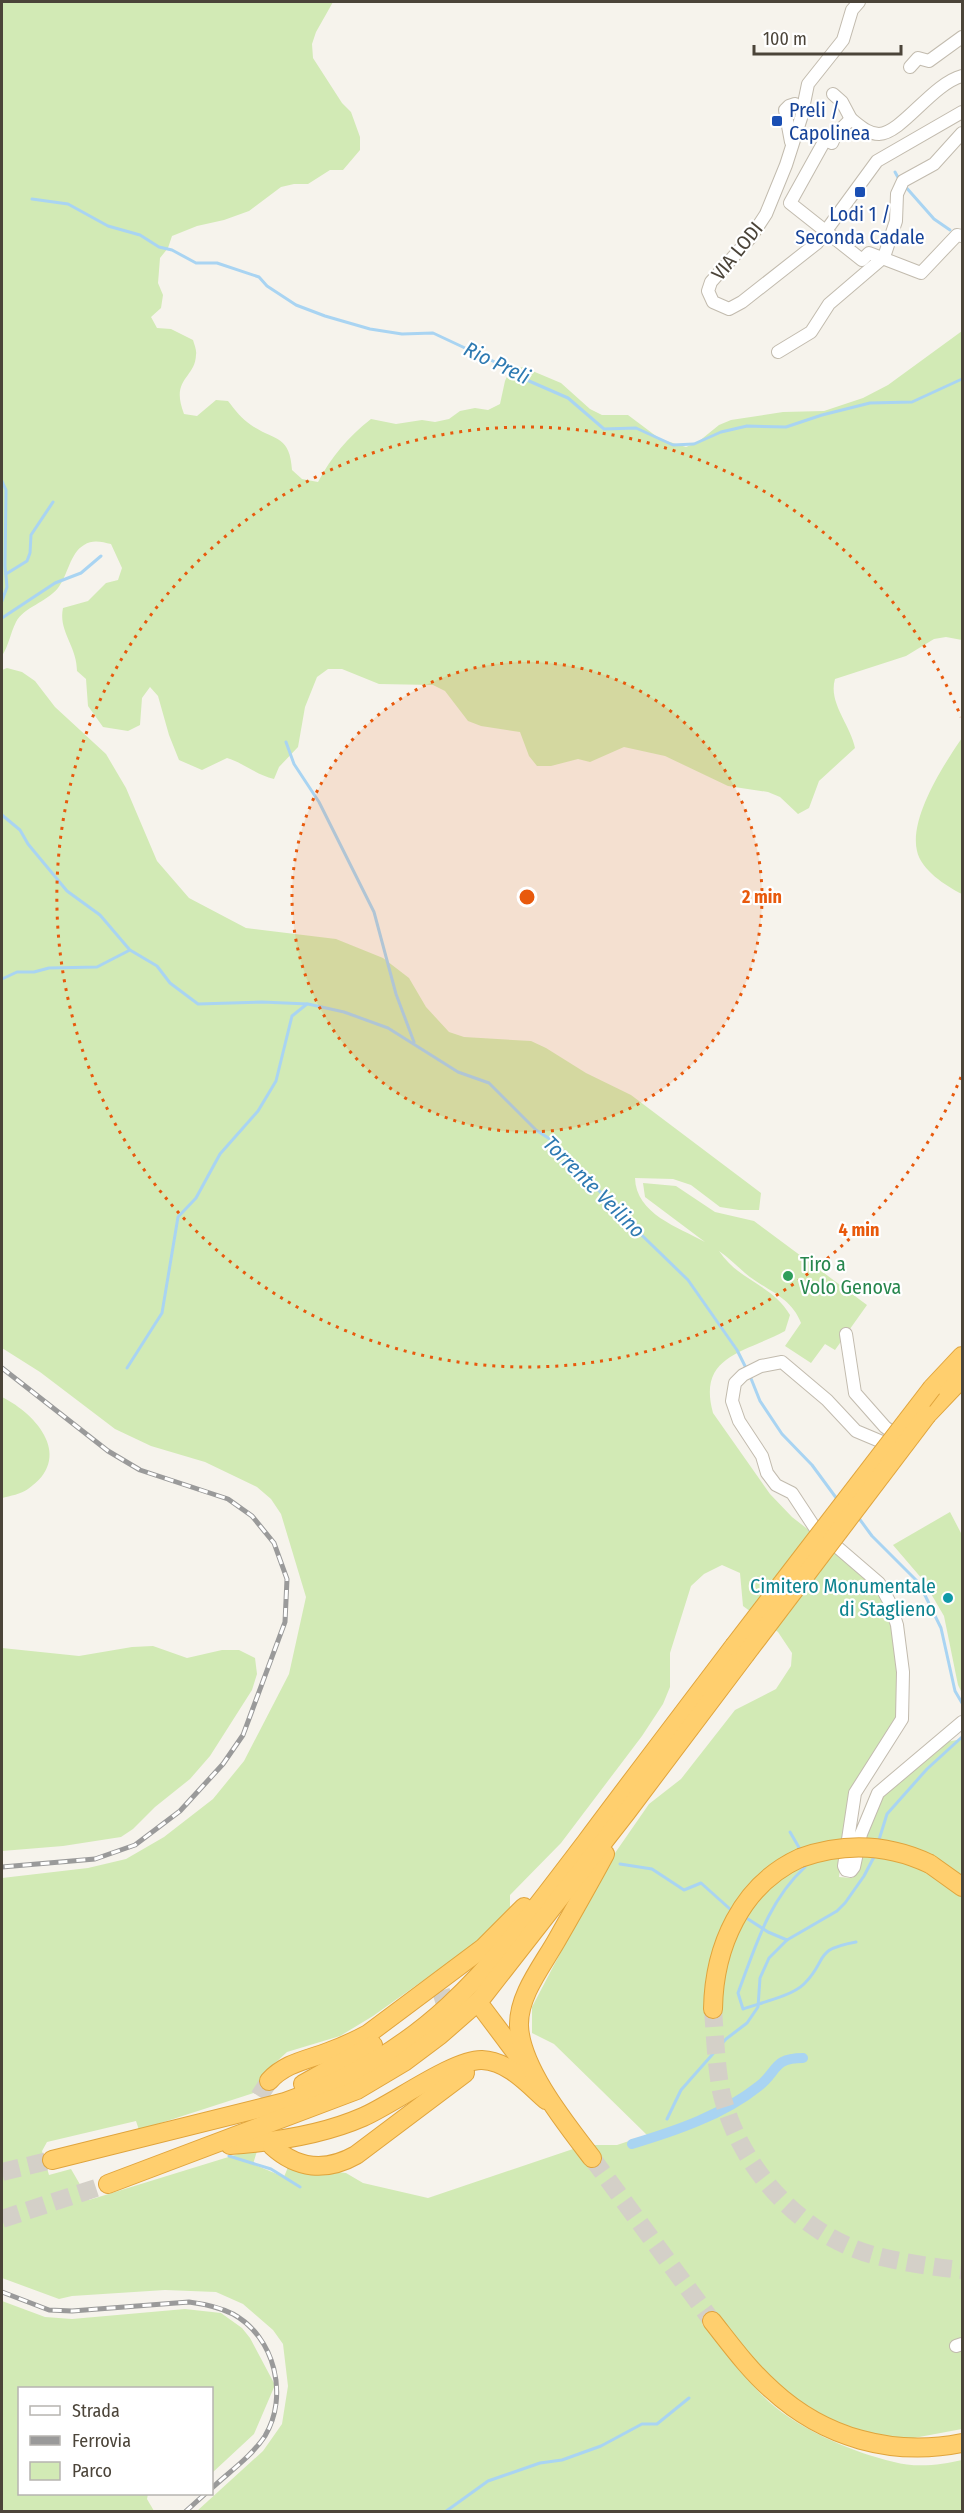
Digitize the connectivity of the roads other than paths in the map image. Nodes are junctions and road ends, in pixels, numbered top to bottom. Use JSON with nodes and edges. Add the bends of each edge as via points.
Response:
{"nodes":[{"id":1,"x":859,"y":2,"type":"edge"},
{"id":2,"x":963,"y":37,"type":"edge"},
{"id":3,"x":910,"y":67,"type":"dead end"},
{"id":4,"x":963,"y":76,"type":"edge"},
{"id":5,"x":833,"y":94,"type":"dead end"},
{"id":6,"x":802,"y":111,"type":"junction"},
{"id":7,"x":963,"y":112,"type":"edge"},
{"id":8,"x":851,"y":119,"type":"junction"},
{"id":9,"x":963,"y":133,"type":"edge"},
{"id":10,"x":791,"y":146,"type":"junction"},
{"id":11,"x":826,"y":232,"type":"junction"},
{"id":12,"x":963,"y":236,"type":"edge"},
{"id":13,"x":884,"y":257,"type":"junction"},
{"id":14,"x":778,"y":352,"type":"dead end"},
{"id":15,"x":846,"y":1334,"type":"dead end"},
{"id":16,"x":963,"y":1356,"type":"edge"},
{"id":17,"x":963,"y":1378,"type":"edge"},
{"id":18,"x":938,"y":1393,"type":"junction"},
{"id":19,"x":740,"y":1650,"type":"junction"},
{"id":20,"x":963,"y":1722,"type":"edge"},
{"id":21,"x":626,"y":1813,"type":"junction"},
{"id":22,"x":574,"y":1857,"type":"junction"},
{"id":23,"x":963,"y":1887,"type":"edge"},
{"id":24,"x":435,"y":2001,"type":"tunnel mouth"},
{"id":25,"x":483,"y":2009,"type":"dead end"},
{"id":26,"x":713,"y":2009,"type":"tunnel mouth"},
{"id":27,"x":269,"y":2081,"type":"tunnel mouth"},
{"id":28,"x":524,"y":2081,"type":"junction"},
{"id":29,"x":543,"y":2087,"type":"junction"},
{"id":30,"x":554,"y":2107,"type":"junction"},
{"id":31,"x":151,"y":2135,"type":"junction"},
{"id":32,"x":207,"y":2146,"type":"junction"},
{"id":33,"x":272,"y":2146,"type":"dead end"},
{"id":34,"x":592,"y":2158,"type":"tunnel mouth"},
{"id":35,"x":52,"y":2160,"type":"tunnel mouth"},
{"id":36,"x":108,"y":2184,"type":"tunnel mouth"},
{"id":37,"x":712,"y":2321,"type":"tunnel mouth"},
{"id":38,"x":963,"y":2443,"type":"edge"}],
"edges":[{"from":1,"to":6,"type":"street","name":"VIA LODI","via":[[852,10],[843,40],[808,84]]},
{"from":2,"to":3,"type":"street","via":[[929,61],[918,58]]},
{"from":4,"to":8,"type":"street","via":[[939,86],[886,133],[867,131]]},
{"from":5,"to":8,"type":"street"},
{"from":6,"to":10,"type":"street","name":"VIA LODI"},
{"from":6,"to":10,"type":"street","via":[[795,104],[785,110]]},
{"from":7,"to":11,"type":"street","name":"VIA LODI","via":[[877,161]]},
{"from":8,"to":11,"type":"street","via":[[832,143],[825,140],[790,203]]},
{"from":9,"to":13,"type":"street","via":[[934,164],[903,181]]},
{"from":10,"to":11,"type":"street","name":"VIA LODI","via":[[766,214],[751,237],[715,275],[708,288],[710,299],[718,306],[734,308]]},
{"from":11,"to":13,"type":"street","via":[[862,260],[869,253]]},
{"from":12,"to":13,"type":"street","via":[[957,235],[921,273]]},
{"from":13,"to":14,"type":"street","via":[[829,304],[811,332]]},
{"from":15,"to":20,"type":"street","via":[[855,1393],[885,1427],[910,1445],[908,1452],[856,1431],[788,1366],[765,1364],[743,1375],[734,1386],[739,1421],[762,1456],[767,1473],[776,1485],[796,1497],[814,1528],[879,1583],[897,1625],[903,1716],[855,1793],[846,1870],[854,1867],[861,1834],[878,1792]]},
{"from":16,"to":18,"type":"highway"},
{"from":17,"to":18,"type":"highway"},
{"from":18,"to":19,"type":"highway","bridge":true,"via":[[911,1434]]},
{"from":19,"to":21,"type":"highway"},
{"from":19,"to":22,"type":"highway"},
{"from":21,"to":29,"type":"highway","via":[[521,2008],[523,2044]]},
{"from":21,"to":32,"type":"highway","via":[[480,2000],[441,2035],[357,2090]]},
{"from":22,"to":27,"type":"highway","via":[[483,1948],[443,1979],[368,2034],[285,2067]]},
{"from":22,"to":31,"type":"highway","via":[[483,1973],[443,2013],[396,2048],[304,2095]]},
{"from":23,"to":26,"type":"highway","bridge":true,"via":[[930,1864],[893,1850],[866,1846],[826,1850],[800,1858],[766,1880],[733,1923],[718,1959]]},
{"from":24,"to":31,"type":"highway","via":[[371,2046],[309,2082]]},
{"from":25,"to":29,"type":"highway"},
{"from":28,"to":30,"type":"highway"},
{"from":28,"to":32,"type":"highway","via":[[496,2062],[474,2060],[383,2108],[337,2127],[260,2143]]},
{"from":28,"to":33,"type":"highway","via":[[493,2070],[464,2073],[356,2155],[338,2163],[305,2165]]},
{"from":29,"to":30,"type":"highway"},
{"from":30,"to":34,"type":"highway"},
{"from":31,"to":35,"type":"highway"},
{"from":32,"to":36,"type":"highway"},
{"from":37,"to":38,"type":"highway","via":[[771,2390],[831,2430],[865,2442],[897,2447]]}]}
